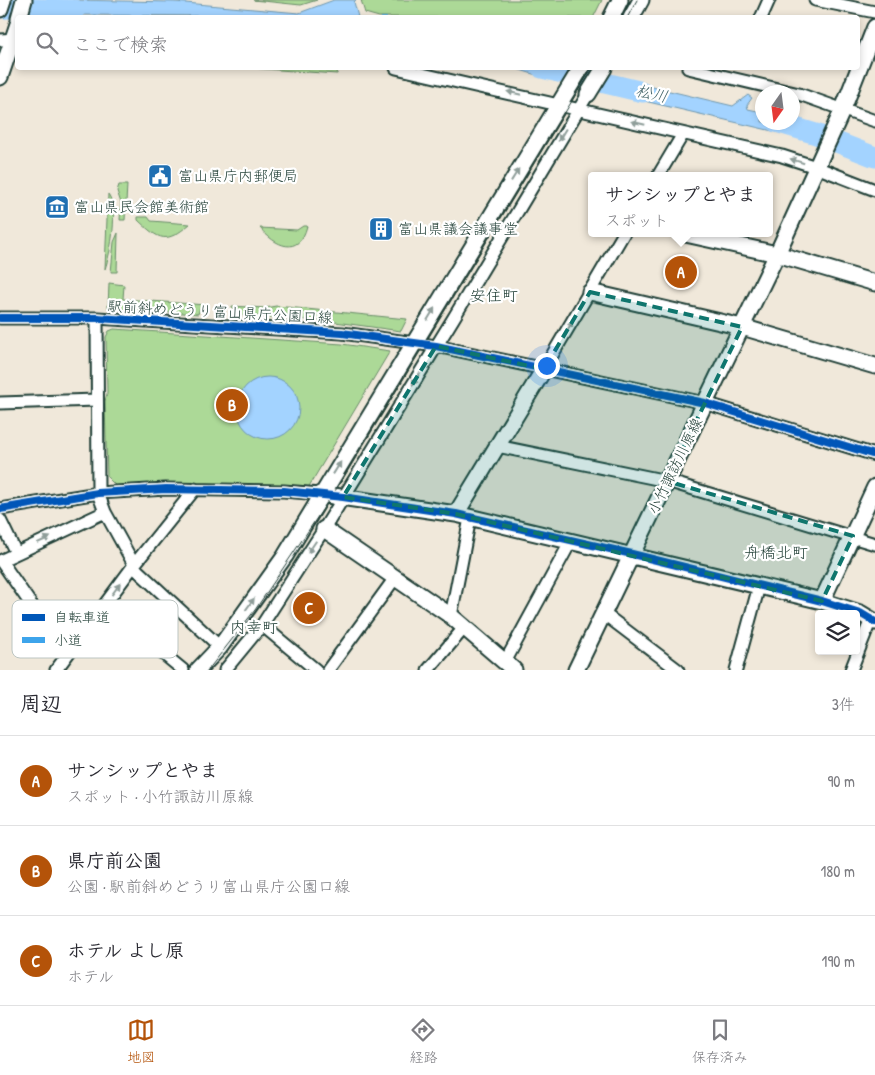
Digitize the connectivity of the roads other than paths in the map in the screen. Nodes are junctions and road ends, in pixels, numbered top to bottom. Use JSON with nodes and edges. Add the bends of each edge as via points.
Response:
{"nodes":[{"id":1,"x":3,"y":0,"type":"edge"},
{"id":2,"x":24,"y":0,"type":"edge"},
{"id":3,"x":620,"y":0,"type":"edge"},
{"id":4,"x":641,"y":0,"type":"edge"},
{"id":5,"x":769,"y":0,"type":"edge"},
{"id":6,"x":815,"y":0,"type":"edge"},
{"id":7,"x":0,"y":9,"type":"edge"},
{"id":8,"x":875,"y":12,"type":"edge"},
{"id":9,"x":19,"y":15,"type":"edge"},
{"id":10,"x":612,"y":15,"type":"edge"},
{"id":11,"x":633,"y":15,"type":"edge"},
{"id":12,"x":762,"y":15,"type":"edge"},
{"id":13,"x":875,"y":26,"type":"edge"},
{"id":14,"x":14,"y":31,"type":"edge"},
{"id":15,"x":871,"y":48,"type":"edge"},
{"id":16,"x":405,"y":70,"type":"edge"},
{"id":17,"x":580,"y":70,"type":"edge"},
{"id":18,"x":603,"y":70,"type":"edge"},
{"id":19,"x":696,"y":70,"type":"edge"},
{"id":20,"x":736,"y":70,"type":"edge"},
{"id":21,"x":0,"y":77,"type":"edge"},
{"id":22,"x":732,"y":79,"type":"junction"},
{"id":23,"x":588,"y":94,"type":"joint"},
{"id":24,"x":560,"y":105,"type":"junction"},
{"id":25,"x":579,"y":109,"type":"junction"},
{"id":26,"x":841,"y":112,"type":"junction"},
{"id":27,"x":875,"y":120,"type":"edge"},
{"id":28,"x":683,"y":134,"type":"junction"},
{"id":29,"x":816,"y":167,"type":"junction"},
{"id":30,"x":660,"y":172,"type":"edge"},
{"id":31,"x":875,"y":190,"type":"edge"},
{"id":32,"x":622,"y":237,"type":"edge"},
{"id":33,"x":698,"y":237,"type":"edge"},
{"id":34,"x":777,"y":254,"type":"junction"},
{"id":35,"x":875,"y":283,"type":"edge"},
{"id":36,"x":590,"y":292,"type":"junction"},
{"id":37,"x":0,"y":318,"type":"edge"},
{"id":38,"x":97,"y":318,"type":"junction"},
{"id":39,"x":742,"y":327,"type":"junction"},
{"id":40,"x":413,"y":344,"type":"junction"},
{"id":41,"x":436,"y":346,"type":"junction"},
{"id":42,"x":875,"y":366,"type":"edge"},
{"id":43,"x":544,"y":369,"type":"junction"},
{"id":44,"x":98,"y":400,"type":"junction"},
{"id":45,"x":0,"y":403,"type":"edge"},
{"id":46,"x":705,"y":403,"type":"junction"},
{"id":47,"x":497,"y":446,"type":"junction"},
{"id":48,"x":875,"y":455,"type":"edge"},
{"id":49,"x":668,"y":481,"type":"junction"},
{"id":50,"x":875,"y":487,"type":"edge"},
{"id":51,"x":195,"y":489,"type":"junction"},
{"id":52,"x":98,"y":493,"type":"junction"},
{"id":53,"x":320,"y":494,"type":"junction"},
{"id":54,"x":343,"y":497,"type":"junction"},
{"id":55,"x":0,"y":509,"type":"edge"},
{"id":56,"x":105,"y":512,"type":"junction"},
{"id":57,"x":463,"y":516,"type":"junction"},
{"id":58,"x":0,"y":520,"type":"edge"},
{"id":59,"x":324,"y":529,"type":"junction"},
{"id":60,"x":853,"y":536,"type":"junction"},
{"id":61,"x":571,"y":541,"type":"junction"},
{"id":62,"x":875,"y":544,"type":"edge"},
{"id":63,"x":16,"y":553,"type":"junction"},
{"id":64,"x":632,"y":554,"type":"junction"},
{"id":65,"x":0,"y":561,"type":"edge"},
{"id":66,"x":134,"y":565,"type":"junction"},
{"id":67,"x":395,"y":578,"type":"junction"},
{"id":68,"x":759,"y":586,"type":"junction"},
{"id":69,"x":27,"y":600,"type":"edge"},
{"id":70,"x":108,"y":600,"type":"edge"},
{"id":71,"x":171,"y":600,"type":"edge"},
{"id":72,"x":822,"y":601,"type":"junction"},
{"id":73,"x":178,"y":607,"type":"edge"},
{"id":74,"x":603,"y":613,"type":"junction"},
{"id":75,"x":451,"y":616,"type":"junction"},
{"id":76,"x":873,"y":620,"type":"edge"},
{"id":77,"x":262,"y":625,"type":"junction"},
{"id":78,"x":464,"y":628,"type":"junction"},
{"id":79,"x":220,"y":647,"type":"junction"},
{"id":80,"x":64,"y":658,"type":"edge"},
{"id":81,"x":168,"y":658,"type":"edge"},
{"id":82,"x":510,"y":666,"type":"edge"},
{"id":83,"x":56,"y":670,"type":"edge"},
{"id":84,"x":183,"y":670,"type":"edge"},
{"id":85,"x":198,"y":670,"type":"edge"},
{"id":86,"x":225,"y":670,"type":"edge"},
{"id":87,"x":316,"y":670,"type":"edge"},
{"id":88,"x":328,"y":670,"type":"edge"},
{"id":89,"x":428,"y":670,"type":"edge"},
{"id":90,"x":576,"y":670,"type":"edge"},
{"id":91,"x":678,"y":670,"type":"edge"},
{"id":92,"x":736,"y":670,"type":"edge"},
{"id":93,"x":851,"y":670,"type":"edge"}],
"edges":[{"from":1,"to":7,"type":"street"},
{"from":2,"to":9,"type":"street"},
{"from":3,"to":10,"type":"street"},
{"from":4,"to":11,"type":"street"},
{"from":5,"to":12,"type":"street"},
{"from":6,"to":8,"type":"street"},
{"from":13,"to":15,"type":"street"},
{"from":14,"to":21,"type":"street"},
{"from":15,"to":26,"type":"street"},
{"from":24,"to":16,"type":"street","one_way":true},
{"from":17,"to":24,"type":"street"},
{"from":18,"to":23,"type":"street"},
{"from":19,"to":22,"type":"street"},
{"from":20,"to":22,"type":"street"},
{"from":22,"to":26,"type":"street","via":[[799,94]]},
{"from":23,"to":25,"type":"street"},
{"from":24,"to":25,"type":"street"},
{"from":40,"to":24,"type":"street","one_way":true},
{"from":28,"to":25,"type":"street","one_way":true},
{"from":25,"to":41,"type":"street","one_way":true},
{"from":26,"to":27,"type":"street"},
{"from":26,"to":29,"type":"street","name":"小竹諏訪川原線"},
{"from":29,"to":28,"type":"street","one_way":true},
{"from":28,"to":30,"type":"street"},
{"from":29,"to":31,"type":"street"},
{"from":29,"to":34,"type":"street","name":"小竹諏訪川原線"},
{"from":32,"to":36,"type":"street"},
{"from":33,"to":34,"type":"street"},
{"from":34,"to":35,"type":"street"},
{"from":34,"to":39,"type":"street","name":"小竹諏訪川原線"},
{"from":36,"to":39,"type":"street"},
{"from":43,"to":36,"type":"street","one_way":true},
{"from":37,"to":38,"type":"street","name":"駅前斜めどうり富山県庁公園口線"},
{"from":38,"to":40,"type":"street","name":"駅前斜めどうり富山県庁公園口線","via":[[342,333]]},
{"from":38,"to":44,"type":"street"},
{"from":39,"to":42,"type":"street"},
{"from":39,"to":46,"type":"street","name":"小竹諏訪川原線"},
{"from":40,"to":41,"type":"street","name":"駅前斜めどうり富山県庁公園口線"},
{"from":53,"to":40,"type":"street","one_way":true},
{"from":41,"to":43,"type":"street","name":"駅前斜めどうり富山県庁公園口線"},
{"from":41,"to":54,"type":"street","one_way":true},
{"from":43,"to":46,"type":"street","name":"駅前斜めどうり富山県庁公園口線"},
{"from":43,"to":47,"type":"street"},
{"from":44,"to":45,"type":"street"},
{"from":44,"to":52,"type":"street"},
{"from":46,"to":48,"type":"street","name":"駅前斜めどうり富山県庁公園口線"},
{"from":46,"to":49,"type":"street","name":"小竹諏訪川原線"},
{"from":47,"to":49,"type":"street"},
{"from":47,"to":57,"type":"street"},
{"from":49,"to":60,"type":"street"},
{"from":49,"to":64,"type":"street","name":"小竹諏訪川原線"},
{"from":50,"to":60,"type":"street"},
{"from":51,"to":52,"type":"street"},
{"from":51,"to":53,"type":"street"},
{"from":51,"to":66,"type":"street"},
{"from":52,"to":55,"type":"street"},
{"from":52,"to":56,"type":"street"},
{"from":53,"to":54,"type":"street"},
{"from":79,"to":53,"type":"street","one_way":true,"via":[[285,556]]},
{"from":54,"to":57,"type":"street"},
{"from":54,"to":59,"type":"street"},
{"from":63,"to":56,"type":"street","one_way":true},
{"from":56,"to":66,"type":"street"},
{"from":57,"to":61,"type":"street"},
{"from":57,"to":75,"type":"street"},
{"from":58,"to":63,"type":"street"},
{"from":59,"to":67,"type":"street"},
{"from":59,"to":77,"type":"street","one_way":true},
{"from":60,"to":62,"type":"street"},
{"from":60,"to":72,"type":"street"},
{"from":61,"to":64,"type":"street"},
{"from":61,"to":82,"type":"street"},
{"from":63,"to":65,"type":"street"},
{"from":64,"to":68,"type":"street"},
{"from":64,"to":74,"type":"street","name":"小竹諏訪川原線"},
{"from":65,"to":69,"type":"street"},
{"from":70,"to":66,"type":"street","one_way":true},
{"from":66,"to":71,"type":"street"},
{"from":67,"to":75,"type":"street"},
{"from":67,"to":88,"type":"street"},
{"from":68,"to":72,"type":"street"},
{"from":68,"to":92,"type":"street"},
{"from":72,"to":76,"type":"street"},
{"from":73,"to":79,"type":"street"},
{"from":74,"to":90,"type":"street","name":"小竹諏訪川原線"},
{"from":74,"to":91,"type":"street"},
{"from":75,"to":78,"type":"street"},
{"from":76,"to":93,"type":"street"},
{"from":77,"to":86,"type":"street"},
{"from":77,"to":87,"type":"street"},
{"from":78,"to":82,"type":"street"},
{"from":78,"to":89,"type":"street"},
{"from":79,"to":85,"type":"street"},
{"from":80,"to":83,"type":"street"},
{"from":81,"to":84,"type":"street"}]}
